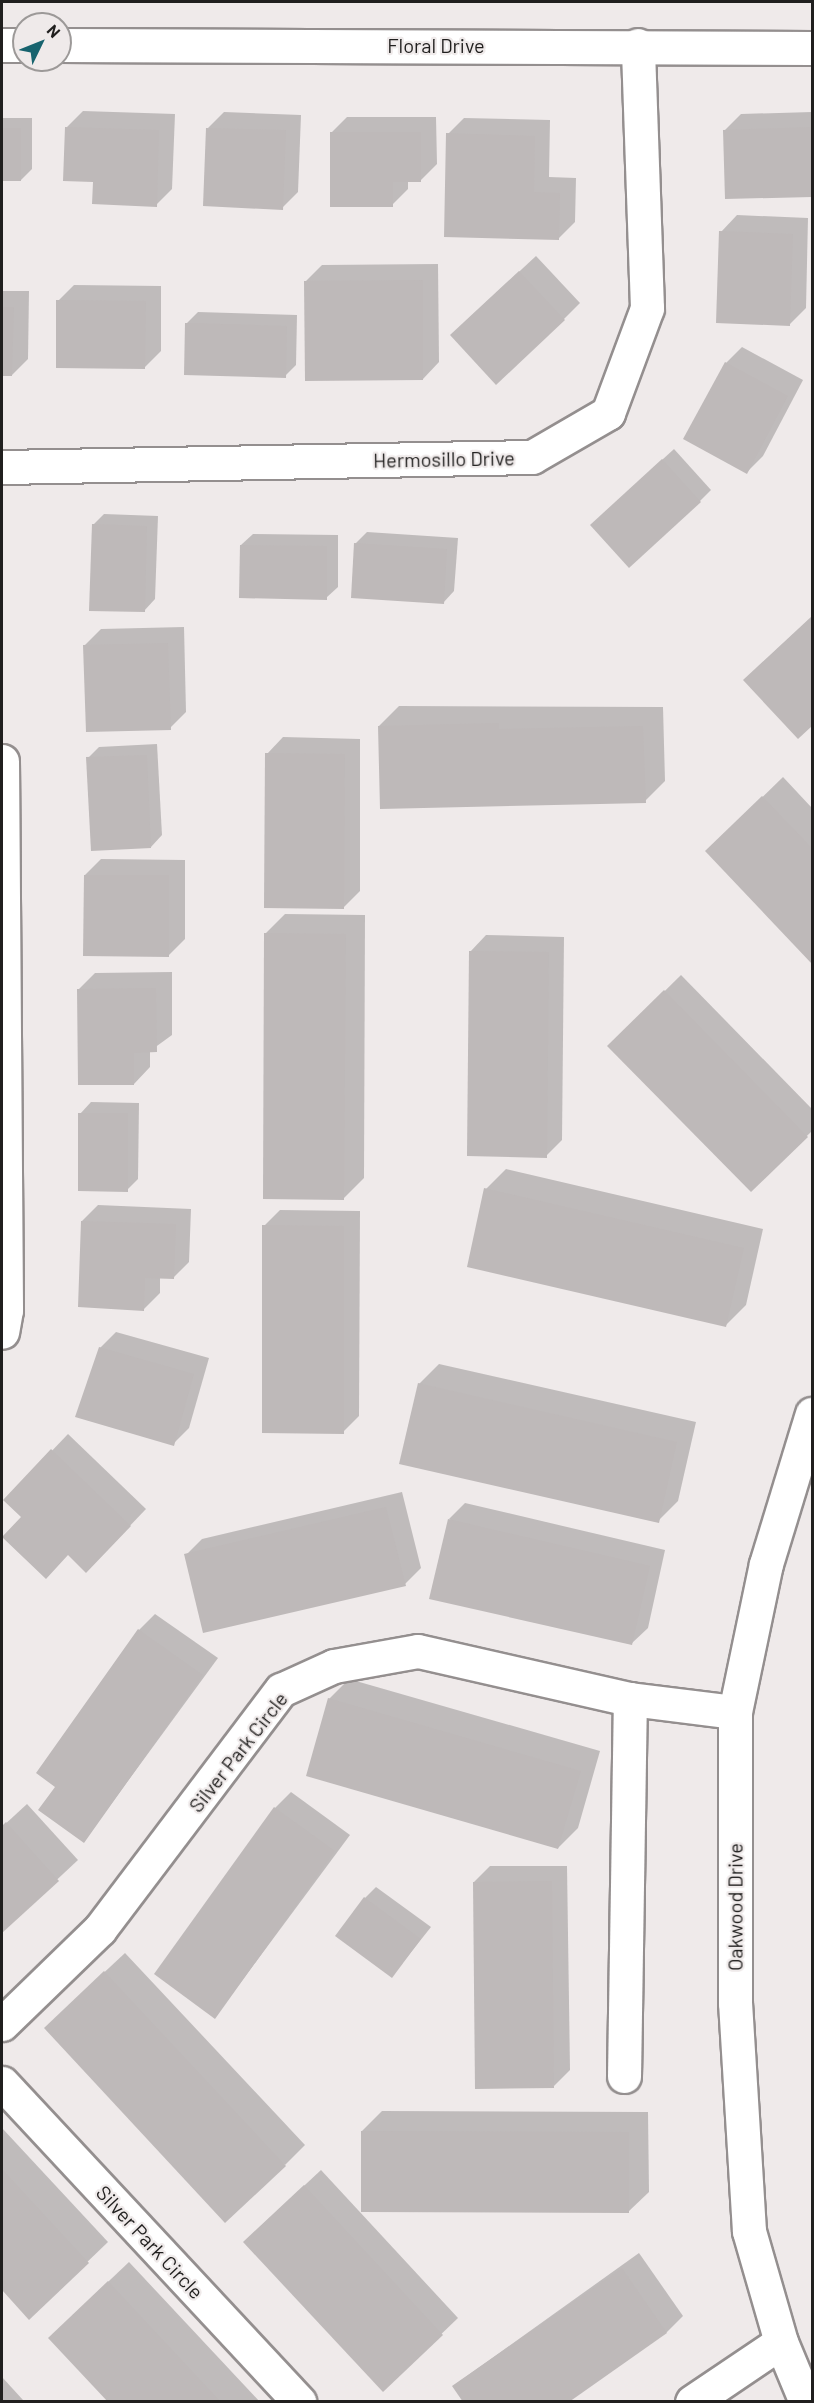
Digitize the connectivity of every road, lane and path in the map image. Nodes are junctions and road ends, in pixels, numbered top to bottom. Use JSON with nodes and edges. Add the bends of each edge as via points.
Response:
{"nodes":[{"id":1,"x":72,"y":45,"type":"edge"},
{"id":2,"x":638,"y":45,"type":"junction"},
{"id":3,"x":813,"y":48,"type":"edge"},
{"id":4,"x":2,"y":466,"type":"edge"},
{"id":5,"x":2,"y":761,"type":"edge"},
{"id":6,"x":2,"y":1332,"type":"edge"},
{"id":7,"x":813,"y":1414,"type":"edge"},
{"id":8,"x":630,"y":1699,"type":"junction"},
{"id":9,"x":735,"y":1712,"type":"junction"},
{"id":10,"x":2,"y":2024,"type":"edge"},
{"id":11,"x":624,"y":2076,"type":"dead end"},
{"id":12,"x":2,"y":2083,"type":"edge"},
{"id":13,"x":781,"y":2342,"type":"junction"},
{"id":14,"x":299,"y":2402,"type":"edge"},
{"id":15,"x":692,"y":2402,"type":"edge"},
{"id":16,"x":806,"y":2402,"type":"edge"}],
"edges":[{"from":1,"to":2,"type":"street","name":"Floral Drive"},
{"from":2,"to":3,"type":"street","name":"Floral Drive"},
{"from":2,"to":4,"type":"street","name":"Hermosillo Drive","via":[[647,308],[632,359],[608,413],[532,457]]},
{"from":5,"to":6,"type":"street","via":[[6,1310]]},
{"from":7,"to":9,"type":"street","name":"Oakwood Drive","via":[[766,1564]]},
{"from":8,"to":9,"type":"street","name":"Silver Park Circle"},
{"from":8,"to":10,"type":"street","name":"Silver Park Circle","via":[[418,1651],[334,1666],[280,1690],[100,1929]]},
{"from":8,"to":11,"type":"street"},
{"from":9,"to":13,"type":"street","name":"Oakwood Drive","via":[[735,2003],[749,2231]]},
{"from":12,"to":14,"type":"street","name":"Silver Park Circle"},
{"from":13,"to":15,"type":"street"},
{"from":13,"to":16,"type":"street","name":"Oakwood Drive"}]}
